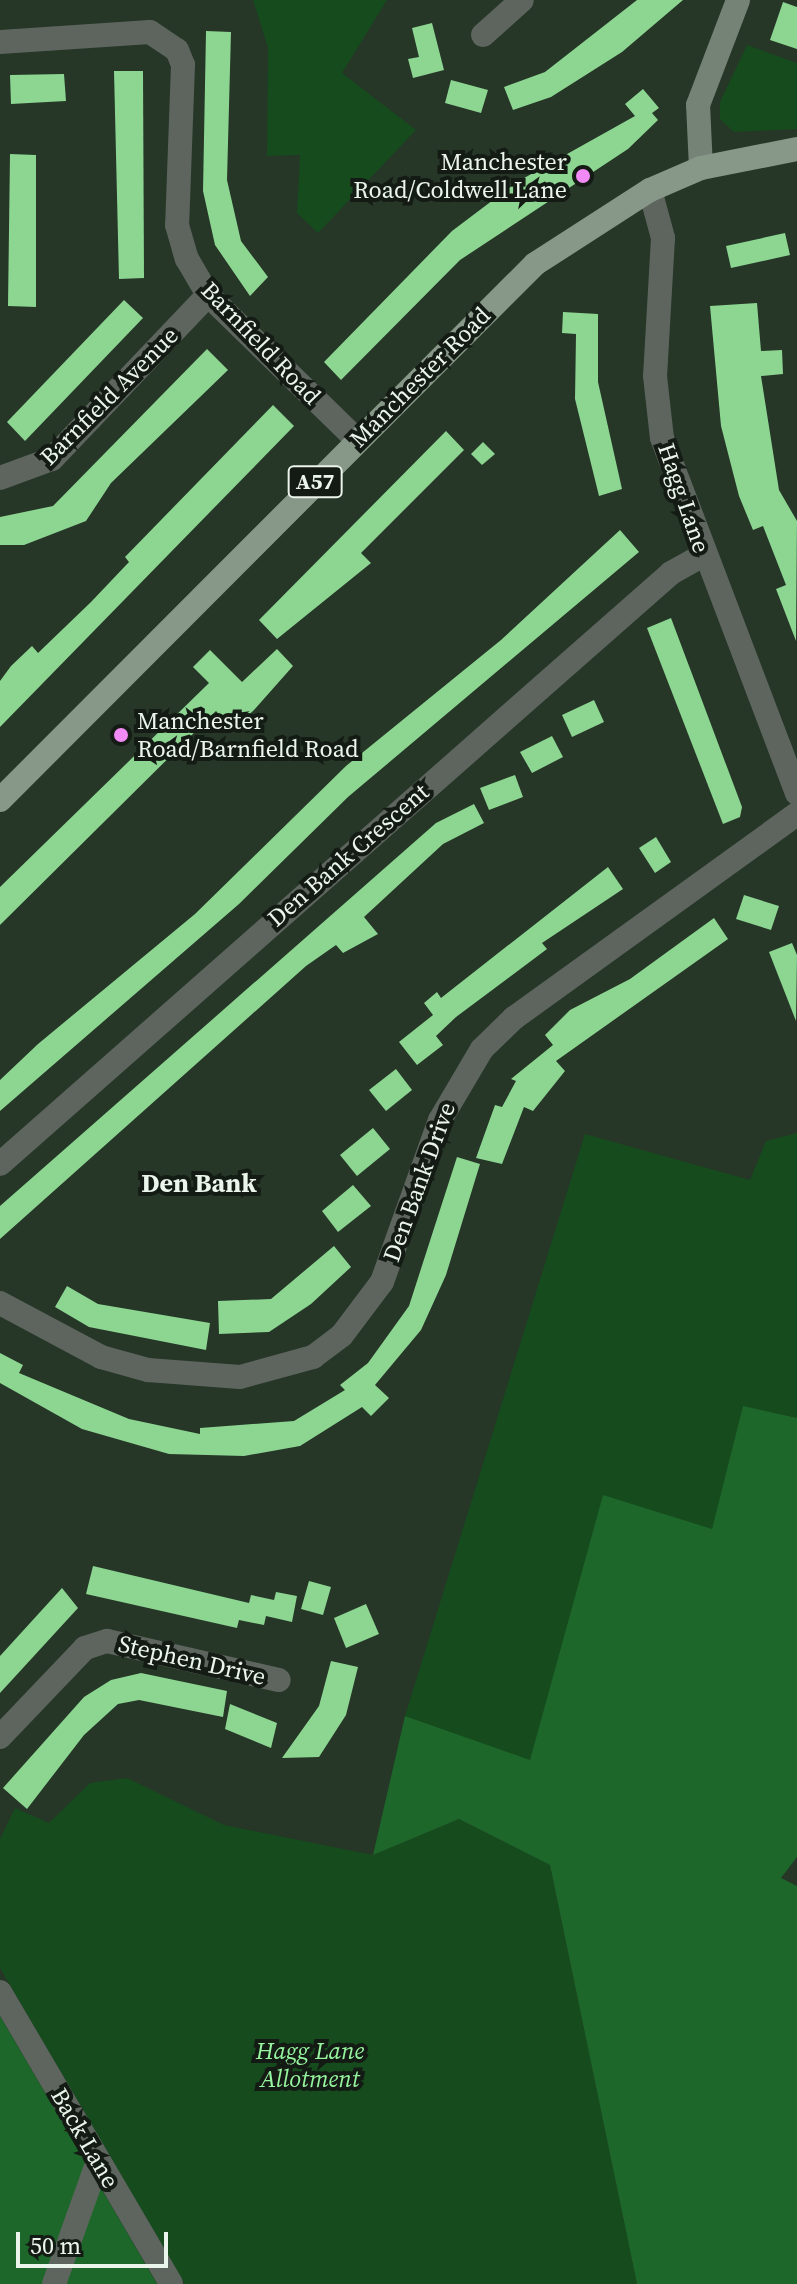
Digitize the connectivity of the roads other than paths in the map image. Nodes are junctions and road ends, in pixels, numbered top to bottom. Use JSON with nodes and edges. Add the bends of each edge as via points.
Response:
{"nodes":[{"id":1,"x":522,"y":0,"type":"edge"},
{"id":2,"x":738,"y":0,"type":"edge"},
{"id":3,"x":483,"y":35,"type":"dead end"},
{"id":4,"x":0,"y":42,"type":"edge"},
{"id":5,"x":797,"y":149,"type":"edge"},
{"id":6,"x":701,"y":168,"type":"junction"},
{"id":7,"x":650,"y":190,"type":"junction"},
{"id":8,"x":208,"y":295,"type":"junction"},
{"id":9,"x":356,"y":439,"type":"junction"},
{"id":10,"x":0,"y":478,"type":"edge"},
{"id":11,"x":703,"y":555,"type":"junction"},
{"id":12,"x":797,"y":793,"type":"edge"},
{"id":13,"x":0,"y":800,"type":"edge"},
{"id":14,"x":797,"y":814,"type":"edge"},
{"id":15,"x":0,"y":1164,"type":"edge"},
{"id":16,"x":0,"y":1303,"type":"edge"},
{"id":17,"x":279,"y":1680,"type":"dead end"},
{"id":18,"x":0,"y":1737,"type":"edge"},
{"id":19,"x":0,"y":1992,"type":"edge"},
{"id":20,"x":98,"y":2161,"type":"junction"},
{"id":21,"x":54,"y":2284,"type":"edge"},
{"id":22,"x":171,"y":2284,"type":"edge"}],
"edges":[{"from":1,"to":3,"type":"street"},
{"from":2,"to":6,"type":"street","via":[[698,105]]},
{"from":4,"to":8,"type":"street","name":"Barnfield Road","via":[[165,36],[183,65],[176,189],[187,259]]},
{"from":5,"to":6,"type":"main road","name":"Manchester Road","number":"A57"},
{"from":6,"to":7,"type":"main road","name":"Manchester Road","number":"A57"},
{"from":7,"to":9,"type":"main road","name":"Manchester Road","number":"A57","via":[[535,264]]},
{"from":7,"to":11,"type":"street","name":"Hagg Lane","via":[[663,238],[658,410]]},
{"from":8,"to":9,"type":"street","name":"Barnfield Road"},
{"from":8,"to":10,"type":"street","name":"Barnfield Avenue","via":[[52,459]]},
{"from":9,"to":13,"type":"main road","name":"Manchester Road","number":"A57"},
{"from":11,"to":12,"type":"street","name":"Hagg Lane"},
{"from":11,"to":15,"type":"street","name":"Den Bank Crescent","via":[[648,594]]},
{"from":14,"to":16,"type":"street","name":"Den Bank Drive","via":[[514,1018],[482,1049],[440,1120],[382,1282],[342,1335],[313,1357],[240,1377],[148,1370],[101,1357]]},
{"from":17,"to":18,"type":"street","name":"Stephen Drive","via":[[107,1641],[85,1648]]},
{"from":19,"to":20,"type":"street","name":"Back Lane"},
{"from":20,"to":21,"type":"street"},
{"from":20,"to":22,"type":"street","name":"Back Lane"}]}
